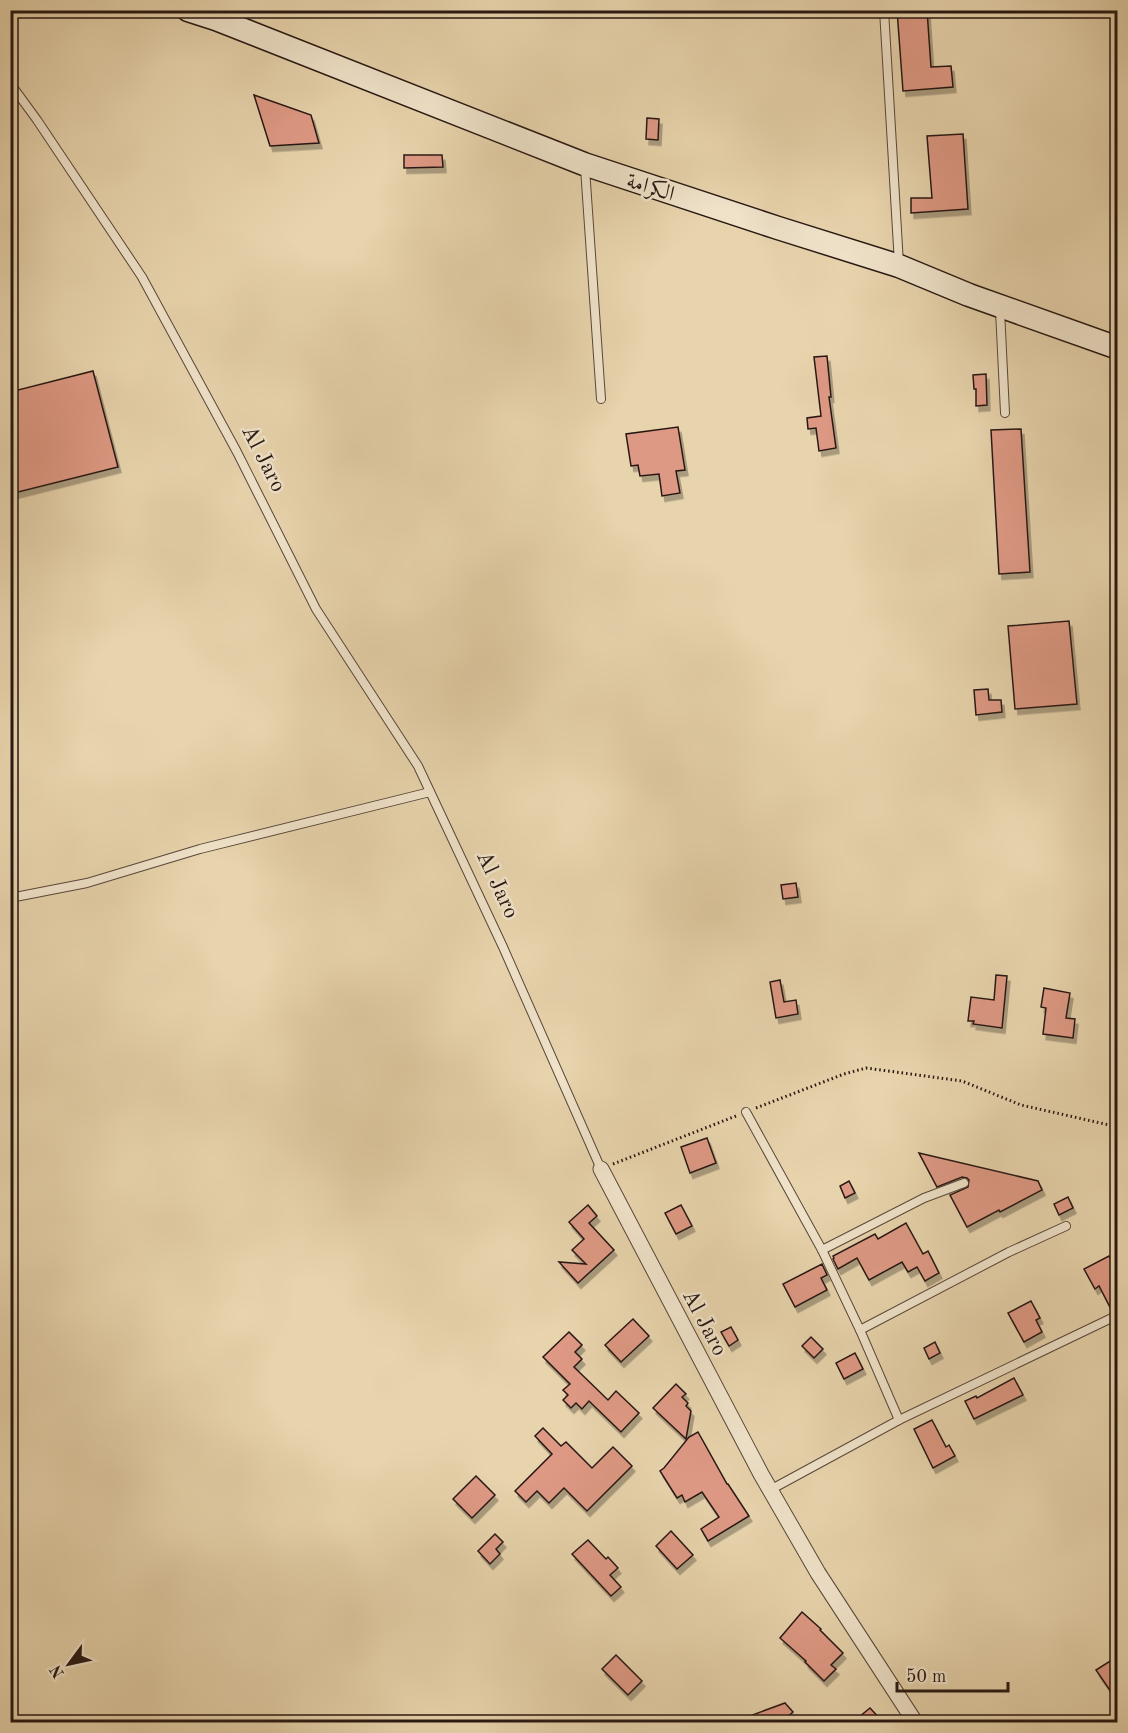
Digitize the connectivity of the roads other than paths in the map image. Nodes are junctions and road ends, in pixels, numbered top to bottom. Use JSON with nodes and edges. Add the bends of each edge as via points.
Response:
{"nodes":[{"id":1,"x":188,"y":10,"type":"edge"},
{"id":2,"x":884,"y":10,"type":"edge"},
{"id":3,"x":10,"y":83,"type":"edge"},
{"id":4,"x":584,"y":164,"type":"junction"},
{"id":5,"x":899,"y":266,"type":"junction"},
{"id":6,"x":1000,"y":306,"type":"junction"},
{"id":7,"x":1118,"y":348,"type":"edge"},
{"id":8,"x":601,"y":399,"type":"dead end"},
{"id":9,"x":1005,"y":413,"type":"dead end"},
{"id":10,"x":430,"y":792,"type":"junction"},
{"id":11,"x":10,"y":898,"type":"edge"},
{"id":12,"x":746,"y":1113,"type":"road end"},
{"id":13,"x":601,"y":1169,"type":"joint"},
{"id":14,"x":964,"y":1184,"type":"dead end"},
{"id":15,"x":1066,"y":1226,"type":"dead end"},
{"id":16,"x":822,"y":1250,"type":"junction"},
{"id":17,"x":1118,"y":1315,"type":"edge"},
{"id":18,"x":860,"y":1330,"type":"junction"},
{"id":19,"x":899,"y":1420,"type":"junction"},
{"id":20,"x":770,"y":1490,"type":"junction"},
{"id":21,"x":915,"y":1722,"type":"edge"}],
"edges":[{"from":1,"to":4,"type":"main road","name":"الكرامة"},
{"from":2,"to":5,"type":"lane"},
{"from":3,"to":10,"type":"lane","name":"Al Jaro","via":[[142,276],[316,609],[418,766]]},
{"from":4,"to":5,"type":"main road","name":"الكرامة"},
{"from":4,"to":8,"type":"lane"},
{"from":5,"to":6,"type":"main road","name":"الكرامة"},
{"from":6,"to":7,"type":"main road","name":"الكرامة"},
{"from":6,"to":9,"type":"lane"},
{"from":10,"to":11,"type":"lane","via":[[200,849],[87,883]]},
{"from":10,"to":13,"type":"lane","name":"Al Jaro"},
{"from":12,"to":16,"type":"lane"},
{"from":13,"to":20,"type":"street","name":"Al Jaro"},
{"from":14,"to":16,"type":"lane","via":[[924,1198]]},
{"from":15,"to":18,"type":"lane"},
{"from":16,"to":18,"type":"lane"},
{"from":17,"to":19,"type":"lane"},
{"from":18,"to":19,"type":"lane"},
{"from":19,"to":20,"type":"lane"},
{"from":20,"to":21,"type":"street","name":"Al Jaro","via":[[818,1573]]}]}
